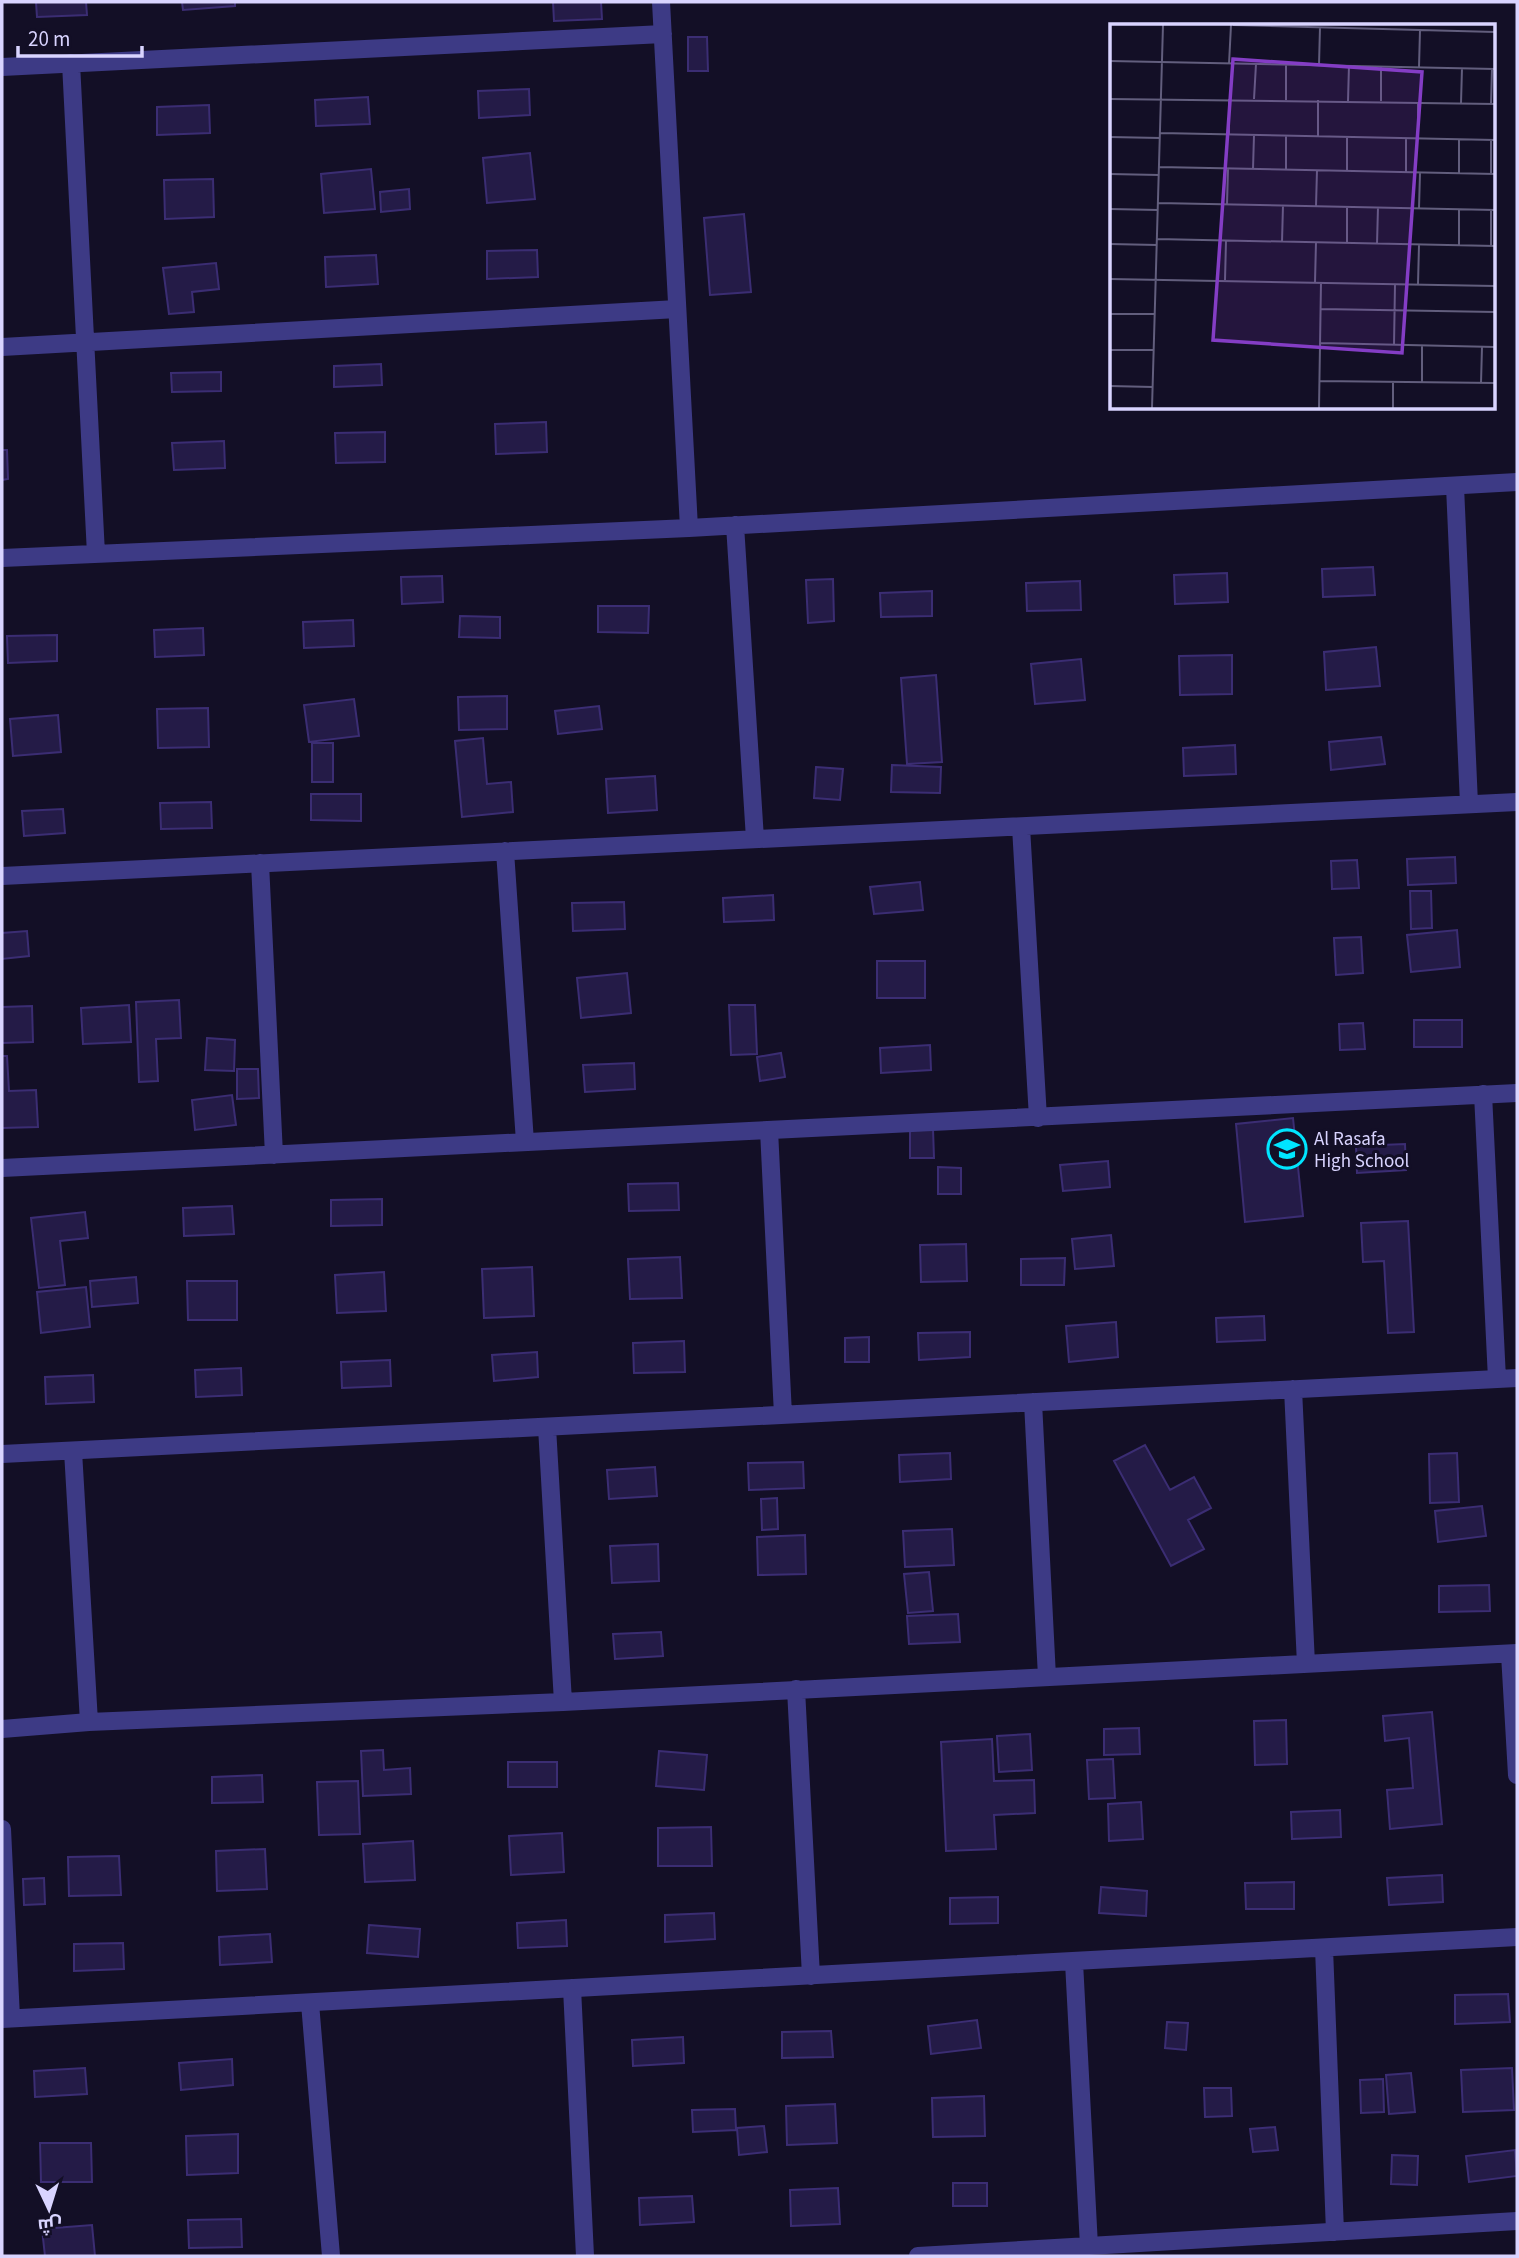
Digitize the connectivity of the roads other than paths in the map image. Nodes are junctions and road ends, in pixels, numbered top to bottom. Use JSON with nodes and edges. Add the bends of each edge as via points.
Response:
{"nodes":[{"id":1,"x":661,"y":2,"type":"edge"},
{"id":2,"x":663,"y":34,"type":"junction"},
{"id":3,"x":71,"y":63,"type":"junction"},
{"id":4,"x":2,"y":67,"type":"edge"},
{"id":5,"x":677,"y":309,"type":"junction"},
{"id":6,"x":85,"y":342,"type":"junction"},
{"id":7,"x":2,"y":347,"type":"edge"},
{"id":8,"x":1517,"y":482,"type":"edge"},
{"id":9,"x":1455,"y":486,"type":"junction"},
{"id":10,"x":735,"y":525,"type":"junction"},
{"id":11,"x":688,"y":528,"type":"junction"},
{"id":12,"x":96,"y":554,"type":"junction"},
{"id":13,"x":2,"y":558,"type":"edge"},
{"id":14,"x":1517,"y":802,"type":"edge"},
{"id":15,"x":1469,"y":804,"type":"junction"},
{"id":16,"x":1021,"y":827,"type":"junction"},
{"id":17,"x":755,"y":839,"type":"junction"},
{"id":18,"x":505,"y":851,"type":"junction"},
{"id":19,"x":260,"y":863,"type":"junction"},
{"id":20,"x":2,"y":876,"type":"edge"},
{"id":21,"x":1517,"y":1093,"type":"edge"},
{"id":22,"x":1483,"y":1094,"type":"junction"},
{"id":23,"x":1038,"y":1118,"type":"junction"},
{"id":24,"x":769,"y":1130,"type":"junction"},
{"id":25,"x":525,"y":1142,"type":"junction"},
{"id":26,"x":274,"y":1155,"type":"junction"},
{"id":27,"x":2,"y":1168,"type":"edge"},
{"id":28,"x":1517,"y":1378,"type":"edge"},
{"id":29,"x":1497,"y":1379,"type":"junction"},
{"id":30,"x":1293,"y":1389,"type":"junction"},
{"id":31,"x":1033,"y":1402,"type":"junction"},
{"id":32,"x":783,"y":1415,"type":"junction"},
{"id":33,"x":547,"y":1427,"type":"junction"},
{"id":34,"x":73,"y":1451,"type":"junction"},
{"id":35,"x":2,"y":1454,"type":"edge"},
{"id":36,"x":1514,"y":1654,"type":"edge"},
{"id":37,"x":1306,"y":1664,"type":"junction"},
{"id":38,"x":1047,"y":1677,"type":"junction"},
{"id":39,"x":796,"y":1689,"type":"junction"},
{"id":40,"x":563,"y":1702,"type":"junction"},
{"id":41,"x":89,"y":1722,"type":"junction"},
{"id":42,"x":2,"y":1729,"type":"edge"},
{"id":43,"x":1517,"y":1775,"type":"edge"},
{"id":44,"x":2,"y":1829,"type":"edge"},
{"id":45,"x":1517,"y":1937,"type":"edge"},
{"id":46,"x":1324,"y":1948,"type":"junction"},
{"id":47,"x":1074,"y":1962,"type":"junction"},
{"id":48,"x":811,"y":1976,"type":"junction"},
{"id":49,"x":572,"y":1989,"type":"junction"},
{"id":50,"x":310,"y":2003,"type":"junction"},
{"id":51,"x":6,"y":2018,"type":"edge"},
{"id":52,"x":1517,"y":2221,"type":"edge"},
{"id":53,"x":1335,"y":2232,"type":"junction"},
{"id":54,"x":1089,"y":2246,"type":"junction"},
{"id":55,"x":331,"y":2256,"type":"edge"},
{"id":56,"x":586,"y":2256,"type":"edge"},
{"id":57,"x":918,"y":2256,"type":"edge"}],
"edges":[{"from":1,"to":2,"type":"street"},
{"from":2,"to":3,"type":"street"},
{"from":2,"to":5,"type":"street"},
{"from":3,"to":4,"type":"street"},
{"from":3,"to":6,"type":"street"},
{"from":5,"to":6,"type":"street"},
{"from":5,"to":11,"type":"street"},
{"from":6,"to":7,"type":"street"},
{"from":6,"to":12,"type":"street"},
{"from":8,"to":9,"type":"street"},
{"from":9,"to":10,"type":"street"},
{"from":9,"to":15,"type":"street"},
{"from":10,"to":11,"type":"street"},
{"from":10,"to":17,"type":"street"},
{"from":11,"to":12,"type":"street"},
{"from":12,"to":13,"type":"street"},
{"from":14,"to":15,"type":"street"},
{"from":15,"to":16,"type":"street"},
{"from":16,"to":17,"type":"street"},
{"from":16,"to":23,"type":"street"},
{"from":17,"to":18,"type":"street"},
{"from":18,"to":19,"type":"street"},
{"from":18,"to":25,"type":"street"},
{"from":19,"to":20,"type":"street"},
{"from":19,"to":26,"type":"street"},
{"from":21,"to":22,"type":"street"},
{"from":22,"to":23,"type":"street"},
{"from":22,"to":29,"type":"street"},
{"from":23,"to":24,"type":"street"},
{"from":24,"to":25,"type":"street"},
{"from":24,"to":32,"type":"street"},
{"from":25,"to":26,"type":"street"},
{"from":26,"to":27,"type":"street"},
{"from":28,"to":29,"type":"street"},
{"from":29,"to":30,"type":"street"},
{"from":30,"to":31,"type":"street"},
{"from":30,"to":37,"type":"street"},
{"from":31,"to":32,"type":"street"},
{"from":31,"to":38,"type":"street"},
{"from":32,"to":33,"type":"street"},
{"from":33,"to":34,"type":"street"},
{"from":33,"to":40,"type":"street"},
{"from":34,"to":35,"type":"street"},
{"from":34,"to":41,"type":"street"},
{"from":36,"to":37,"type":"street"},
{"from":36,"to":43,"type":"street"},
{"from":37,"to":38,"type":"street"},
{"from":38,"to":39,"type":"street"},
{"from":39,"to":40,"type":"street"},
{"from":39,"to":48,"type":"street"},
{"from":40,"to":41,"type":"street"},
{"from":41,"to":42,"type":"street"},
{"from":44,"to":51,"type":"street"},
{"from":45,"to":46,"type":"street"},
{"from":46,"to":47,"type":"street"},
{"from":46,"to":53,"type":"street"},
{"from":47,"to":48,"type":"street"},
{"from":47,"to":54,"type":"street"},
{"from":48,"to":49,"type":"street"},
{"from":49,"to":50,"type":"street"},
{"from":49,"to":56,"type":"street"},
{"from":50,"to":51,"type":"street"},
{"from":50,"to":55,"type":"street"},
{"from":52,"to":53,"type":"street"},
{"from":53,"to":54,"type":"street"},
{"from":54,"to":57,"type":"street"}]}
